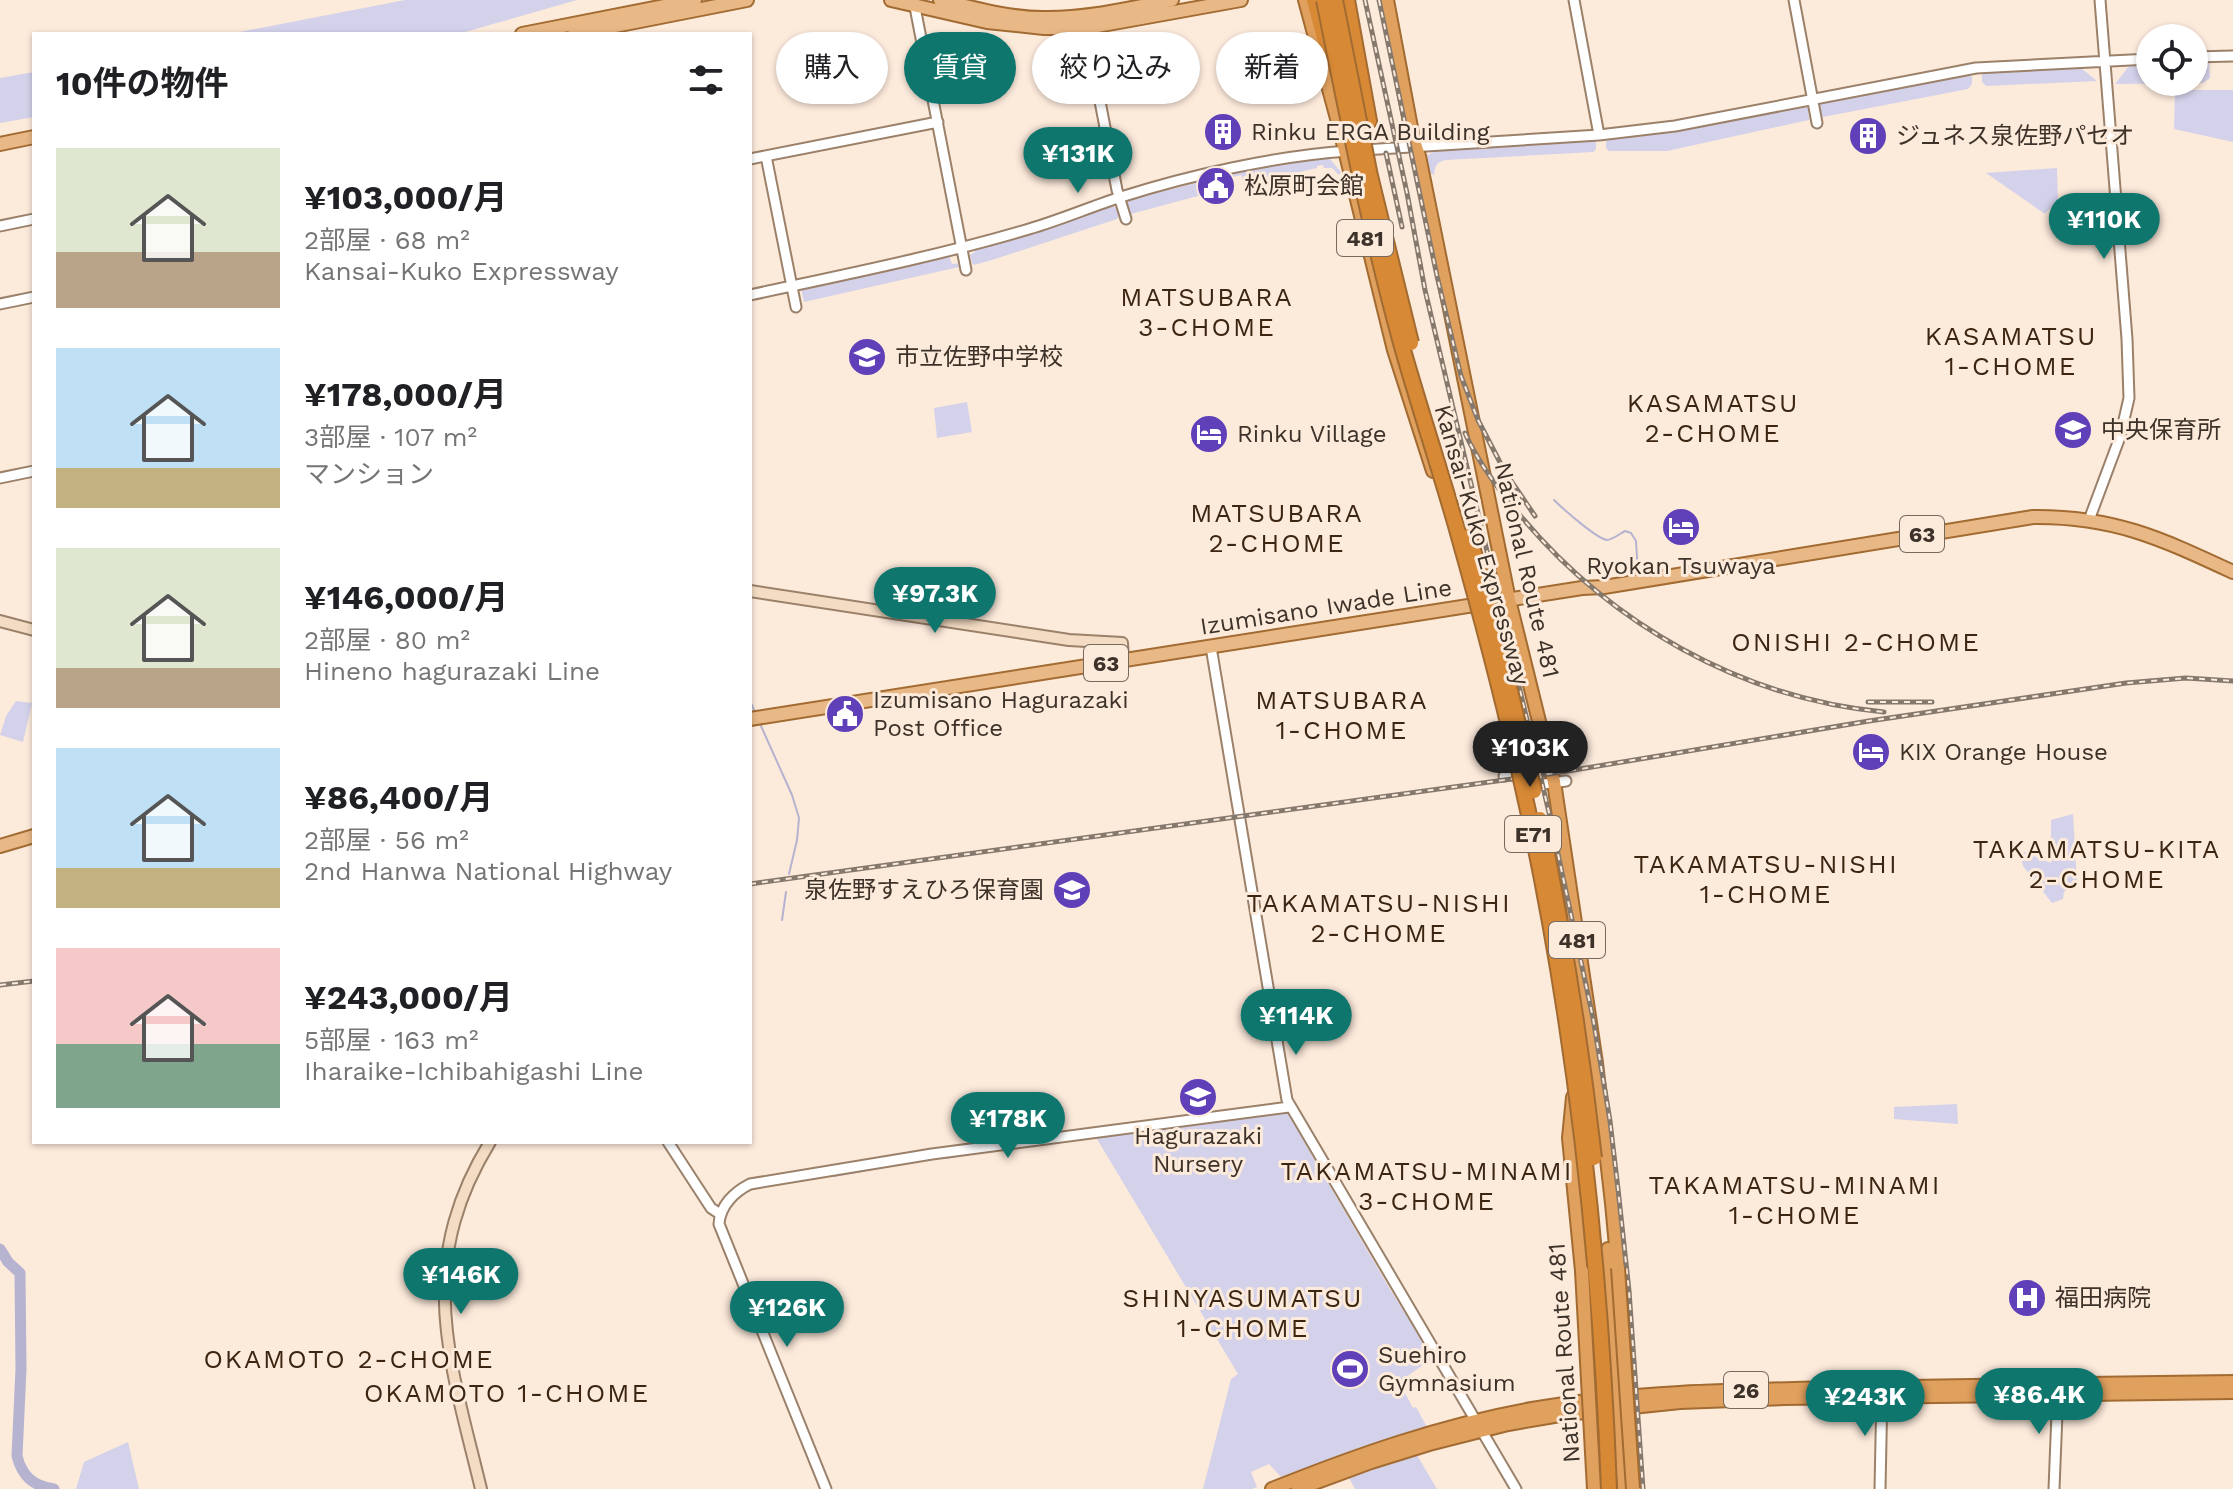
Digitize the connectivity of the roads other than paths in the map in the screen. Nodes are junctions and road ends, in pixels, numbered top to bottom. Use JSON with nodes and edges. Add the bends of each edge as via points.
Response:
{"nodes":[{"id":1,"x":695,"y":0,"type":"edge"},
{"id":2,"x":747,"y":0,"type":"edge"},
{"id":3,"x":891,"y":0,"type":"edge"},
{"id":4,"x":940,"y":0,"type":"edge"},
{"id":5,"x":1172,"y":0,"type":"edge"},
{"id":6,"x":1241,"y":0,"type":"edge"},
{"id":7,"x":1305,"y":0,"type":"edge"},
{"id":8,"x":1314,"y":0,"type":"edge"},
{"id":9,"x":1324,"y":0,"type":"edge"},
{"id":10,"x":1335,"y":0,"type":"edge"},
{"id":11,"x":1347,"y":0,"type":"edge"},
{"id":12,"x":1387,"y":0,"type":"edge"},
{"id":13,"x":1574,"y":0,"type":"edge"},
{"id":14,"x":1794,"y":0,"type":"edge"},
{"id":15,"x":2100,"y":0,"type":"edge"},
{"id":16,"x":915,"y":3,"type":"edge"},
{"id":17,"x":1085,"y":22,"type":"junction"},
{"id":18,"x":532,"y":32,"type":"edge"},
{"id":19,"x":589,"y":32,"type":"edge"},
{"id":20,"x":2233,"y":56,"type":"edge"},
{"id":21,"x":2208,"y":57,"type":"edge"},
{"id":22,"x":2136,"y":60,"type":"edge"},
{"id":23,"x":2105,"y":61,"type":"junction"},
{"id":24,"x":1812,"y":99,"type":"junction"},
{"id":25,"x":938,"y":122,"type":"junction"},
{"id":26,"x":1817,"y":123,"type":"dead end"},
{"id":27,"x":32,"y":130,"type":"edge"},
{"id":28,"x":1599,"y":135,"type":"junction"},
{"id":29,"x":0,"y":137,"type":"edge"},
{"id":30,"x":32,"y":137,"type":"edge"},
{"id":31,"x":0,"y":144,"type":"edge"},
{"id":32,"x":1414,"y":147,"type":"junction"},
{"id":33,"x":1345,"y":151,"type":"junction"},
{"id":34,"x":766,"y":156,"type":"junction"},
{"id":35,"x":752,"y":159,"type":"edge"},
{"id":36,"x":1364,"y":197,"type":"junction"},
{"id":37,"x":1119,"y":198,"type":"junction"},
{"id":38,"x":32,"y":219,"type":"edge"},
{"id":39,"x":1126,"y":219,"type":"dead end"},
{"id":40,"x":0,"y":226,"type":"edge"},
{"id":41,"x":1387,"y":246,"type":"junction"},
{"id":42,"x":962,"y":247,"type":"junction"},
{"id":43,"x":966,"y":270,"type":"dead end"},
{"id":44,"x":791,"y":286,"type":"junction"},
{"id":45,"x":752,"y":295,"type":"edge"},
{"id":46,"x":32,"y":297,"type":"edge"},
{"id":47,"x":0,"y":304,"type":"edge"},
{"id":48,"x":796,"y":307,"type":"dead end"},
{"id":49,"x":32,"y":471,"type":"edge"},
{"id":50,"x":0,"y":478,"type":"edge"},
{"id":51,"x":2089,"y":520,"type":"junction"},
{"id":52,"x":2233,"y":572,"type":"edge"},
{"id":53,"x":752,"y":591,"type":"edge"},
{"id":54,"x":1509,"y":600,"type":"junction"},
{"id":55,"x":1475,"y":606,"type":"junction"},
{"id":56,"x":0,"y":621,"type":"edge"},
{"id":57,"x":32,"y":629,"type":"edge"},
{"id":58,"x":1211,"y":647,"type":"junction"},
{"id":59,"x":1123,"y":660,"type":"junction"},
{"id":60,"x":752,"y":719,"type":"edge"},
{"id":61,"x":1557,"y":777,"type":"junction"},
{"id":62,"x":1513,"y":779,"type":"junction"},
{"id":63,"x":32,"y":837,"type":"edge"},
{"id":64,"x":0,"y":846,"type":"edge"},
{"id":65,"x":1574,"y":1099,"type":"junction"},
{"id":66,"x":1289,"y":1107,"type":"junction"},
{"id":67,"x":1601,"y":1111,"type":"junction"},
{"id":68,"x":489,"y":1144,"type":"edge"},
{"id":69,"x":669,"y":1144,"type":"edge"},
{"id":70,"x":720,"y":1214,"type":"junction"},
{"id":71,"x":2233,"y":1382,"type":"edge"},
{"id":72,"x":2058,"y":1390,"type":"junction"},
{"id":73,"x":1882,"y":1392,"type":"junction"},
{"id":74,"x":2233,"y":1392,"type":"edge"},
{"id":75,"x":1618,"y":1404,"type":"junction"},
{"id":76,"x":1601,"y":1405,"type":"junction"},
{"id":77,"x":1478,"y":1426,"type":"junction"},
{"id":78,"x":481,"y":1489,"type":"edge"},
{"id":79,"x":826,"y":1489,"type":"edge"},
{"id":80,"x":1272,"y":1489,"type":"edge"},
{"id":81,"x":1298,"y":1489,"type":"edge"},
{"id":82,"x":1516,"y":1489,"type":"edge"},
{"id":83,"x":1594,"y":1489,"type":"edge"},
{"id":84,"x":1608,"y":1489,"type":"edge"},
{"id":85,"x":1621,"y":1489,"type":"edge"},
{"id":86,"x":1633,"y":1489,"type":"edge"},
{"id":87,"x":1880,"y":1489,"type":"edge"},
{"id":88,"x":2054,"y":1489,"type":"edge"}],
"edges":[{"from":1,"to":18,"type":"main road"},
{"from":2,"to":19,"type":"main road"},
{"from":3,"to":16,"type":"main road"},
{"from":4,"to":17,"type":"main road","via":[[1020,17]]},
{"from":5,"to":17,"type":"main road"},
{"from":6,"to":17,"type":"main road"},
{"from":7,"to":33,"type":"highway","name":"National Route 481","number":"481"},
{"from":8,"to":36,"type":"highway","bridge":true},
{"from":9,"to":36,"type":"highway","name":"Kansai-Kuko Expressway","number":"E71","bridge":true},
{"from":10,"to":41,"type":"highway","name":"Kansai-Kuko Expressway","number":"E71","bridge":true},
{"from":11,"to":41,"type":"highway","bridge":true,"via":[[1383,193]]},
{"from":12,"to":32,"type":"highway","name":"National Route 481","number":"481"},
{"from":13,"to":28,"type":"street"},
{"from":14,"to":24,"type":"street"},
{"from":15,"to":23,"type":"street"},
{"from":16,"to":17,"type":"main road","via":[[1019,27]]},
{"from":16,"to":25,"type":"street"},
{"from":17,"to":37,"type":"street"},
{"from":20,"to":21,"type":"street"},
{"from":22,"to":23,"type":"street"},
{"from":23,"to":24,"type":"street","via":[[1976,68]]},
{"from":23,"to":51,"type":"street","via":[[2129,398]]},
{"from":24,"to":26,"type":"street"},
{"from":24,"to":28,"type":"street"},
{"from":25,"to":34,"type":"street"},
{"from":25,"to":42,"type":"street"},
{"from":27,"to":29,"type":"main road"},
{"from":28,"to":32,"type":"street"},
{"from":30,"to":31,"type":"main road"},
{"from":32,"to":33,"type":"street"},
{"from":32,"to":54,"type":"highway","name":"National Route 481","number":"481"},
{"from":33,"to":37,"type":"street","via":[[1260,163]]},
{"from":33,"to":55,"type":"highway","name":"National Route 481","number":"481","via":[[1396,358]]},
{"from":34,"to":35,"type":"street"},
{"from":34,"to":44,"type":"street"},
{"from":36,"to":84,"type":"highway","name":"Kansai-Kuko Expressway","number":"E71","bridge":true,"via":[[1494,665],[1536,852],[1587,1174]]},
{"from":37,"to":39,"type":"street"},
{"from":37,"to":42,"type":"street"},
{"from":38,"to":40,"type":"street"},
{"from":41,"to":85,"type":"highway","name":"Kansai-Kuko Expressway","number":"E71","bridge":true,"via":[[1493,620],[1562,930],[1597,1185]]},
{"from":42,"to":43,"type":"street"},
{"from":42,"to":44,"type":"street"},
{"from":44,"to":45,"type":"street"},
{"from":44,"to":48,"type":"street"},
{"from":46,"to":47,"type":"street"},
{"from":49,"to":50,"type":"street"},
{"from":51,"to":52,"type":"main road","name":"Izumisano Iwade Line","number":"63","via":[[2149,534]]},
{"from":51,"to":54,"type":"main road","name":"Izumisano Iwade Line","number":"63","via":[[2033,517]]},
{"from":53,"to":59,"type":"main road","via":[[1069,640],[1122,643]]},
{"from":54,"to":55,"type":"main road","name":"Izumisano Iwade Line","number":"63"},
{"from":54,"to":61,"type":"highway","name":"National Route 481","number":"481"},
{"from":55,"to":58,"type":"main road","name":"Izumisano Iwade Line","number":"63"},
{"from":55,"to":62,"type":"highway","name":"National Route 481","number":"481"},
{"from":56,"to":57,"type":"main road"},
{"from":58,"to":59,"type":"main road","name":"Izumisano Iwade Line","number":"63"},
{"from":58,"to":66,"type":"street"},
{"from":59,"to":60,"type":"main road","name":"Izumisano Iwade Line","number":"63"},
{"from":61,"to":62,"type":"street"},
{"from":61,"to":67,"type":"highway","name":"National Route 481","number":"481"},
{"from":62,"to":65,"type":"highway","name":"National Route 481","number":"481","via":[[1551,944]]},
{"from":63,"to":64,"type":"main road"},
{"from":65,"to":76,"type":"highway","number":"481"},
{"from":65,"to":83,"type":"highway","name":"National Route 481","number":"481","bridge":true,"via":[[1569,1138]]},
{"from":66,"to":70,"type":"street","via":[[762,1181],[737,1192]]},
{"from":66,"to":77,"type":"street"},
{"from":67,"to":75,"type":"highway","number":"481"},
{"from":67,"to":86,"type":"highway","name":"National Route 481","number":"481","bridge":true},
{"from":68,"to":78,"type":"main road","via":[[455,1215],[444,1283],[449,1356]]},
{"from":69,"to":70,"type":"street"},
{"from":70,"to":79,"type":"street","via":[[719,1224]]},
{"from":71,"to":72,"type":"highway","number":"26"},
{"from":72,"to":73,"type":"highway","number":"26"},
{"from":72,"to":74,"type":"highway","number":"26"},
{"from":72,"to":88,"type":"street"},
{"from":73,"to":75,"type":"highway","number":"26","via":[[1709,1390]]},
{"from":73,"to":87,"type":"street"},
{"from":75,"to":76,"type":"highway","number":"26"},
{"from":75,"to":85,"type":"highway","number":"481"},
{"from":76,"to":77,"type":"highway","number":"26"},
{"from":76,"to":84,"type":"highway","number":"481"},
{"from":77,"to":80,"type":"highway","number":"26","via":[[1374,1451]]},
{"from":77,"to":81,"type":"highway","number":"26"},
{"from":77,"to":82,"type":"street"}]}
